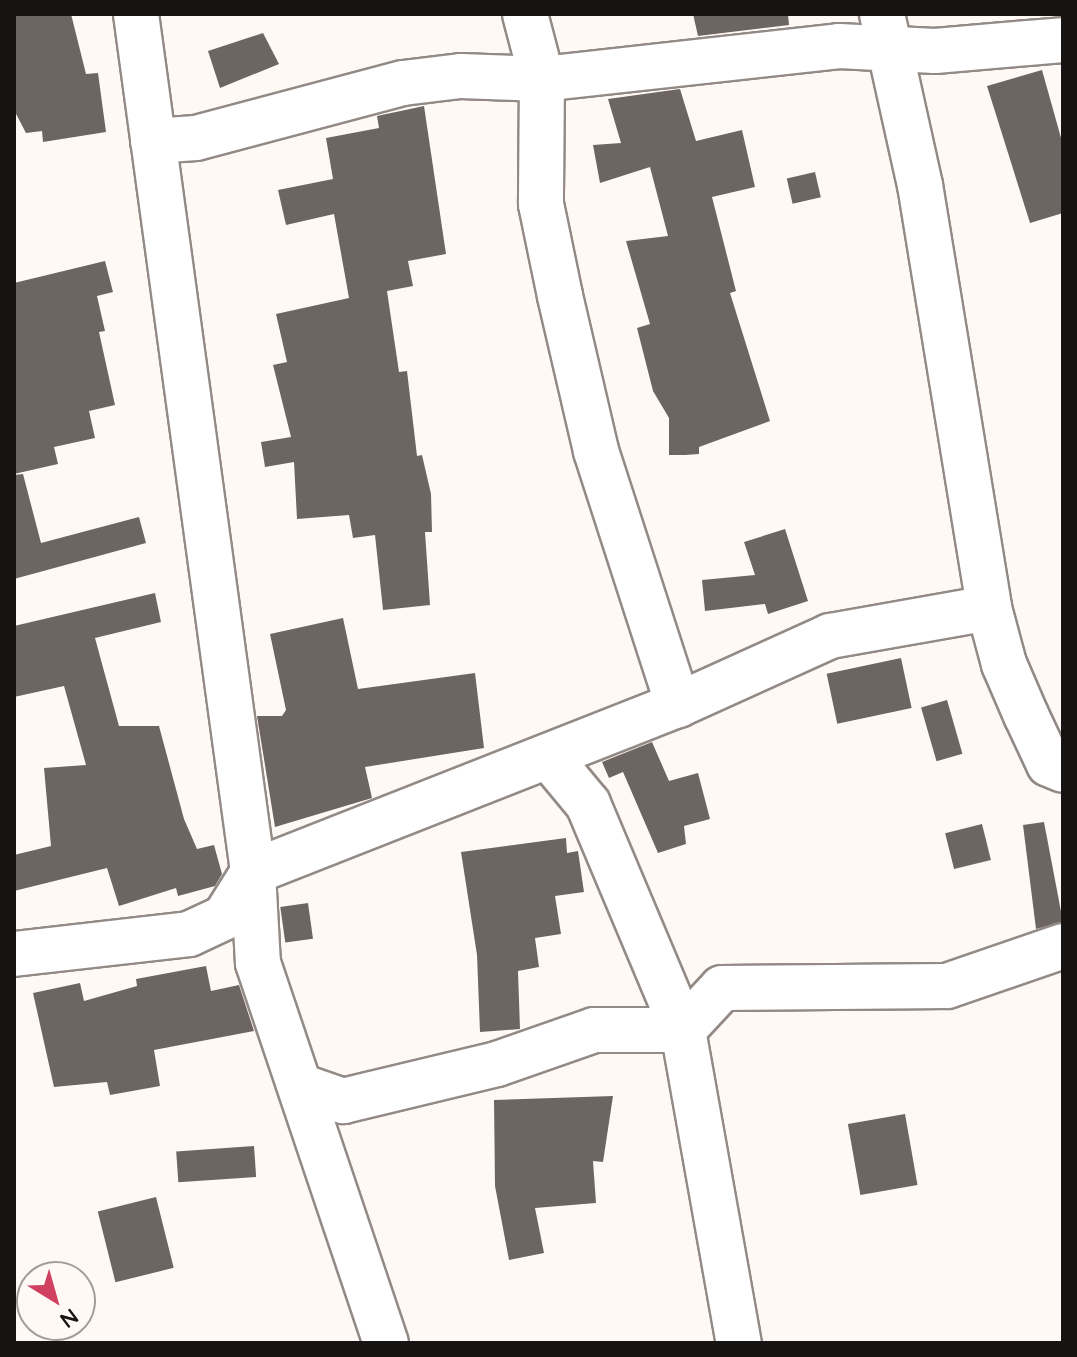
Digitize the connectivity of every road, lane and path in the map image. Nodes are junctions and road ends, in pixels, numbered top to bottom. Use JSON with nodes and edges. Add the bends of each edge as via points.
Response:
{"nodes":[{"id":1,"x":136,"y":14,"type":"edge"},
{"id":2,"x":525,"y":14,"type":"edge"},
{"id":3,"x":886,"y":32,"type":"edge"},
{"id":4,"x":1063,"y":40,"type":"edge"},
{"id":5,"x":542,"y":79,"type":"junction"},
{"id":6,"x":153,"y":141,"type":"junction"},
{"id":7,"x":989,"y":608,"type":"junction"},
{"id":8,"x":678,"y":705,"type":"junction"},
{"id":9,"x":549,"y":757,"type":"junction"},
{"id":10,"x":1063,"y":770,"type":"edge"},
{"id":11,"x":253,"y":872,"type":"junction"},
{"id":12,"x":1063,"y":946,"type":"edge"},
{"id":13,"x":14,"y":954,"type":"edge"},
{"id":14,"x":683,"y":1030,"type":"junction"},
{"id":15,"x":300,"y":1086,"type":"junction"},
{"id":16,"x":386,"y":1343,"type":"edge"},
{"id":17,"x":739,"y":1343,"type":"edge"}],
"edges":[{"from":1,"to":6,"type":"street"},
{"from":2,"to":5,"type":"street"},
{"from":3,"to":4,"type":"street","via":[[990,48]]},
{"from":3,"to":5,"type":"street","via":[[839,46]]},
{"from":3,"to":7,"type":"street","via":[[920,185]]},
{"from":5,"to":6,"type":"street","via":[[461,76],[403,83],[196,138]]},
{"from":5,"to":8,"type":"street","via":[[541,204],[560,296],[596,451]]},
{"from":6,"to":11,"type":"street"},
{"from":7,"to":8,"type":"street","via":[[830,636]]},
{"from":7,"to":10,"type":"street","via":[[1004,664],[1026,715],[1049,764]]},
{"from":8,"to":9,"type":"street"},
{"from":9,"to":11,"type":"street"},
{"from":9,"to":14,"type":"street","via":[[588,804]]},
{"from":11,"to":13,"type":"street","via":[[225,917],[189,934]]},
{"from":11,"to":15,"type":"street","via":[[258,963]]},
{"from":12,"to":14,"type":"street","via":[[947,986],[722,988]]},
{"from":14,"to":15,"type":"street","via":[[594,1030],[497,1064],[343,1101]]},
{"from":14,"to":17,"type":"street"},
{"from":15,"to":16,"type":"street"}]}
